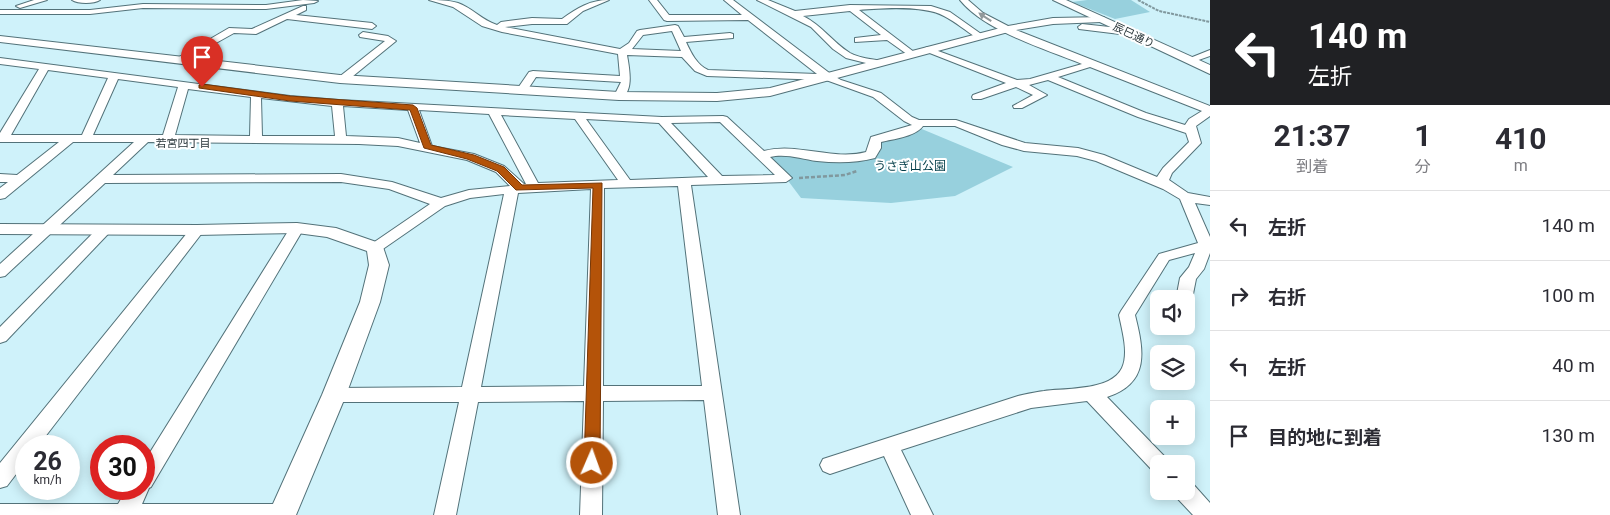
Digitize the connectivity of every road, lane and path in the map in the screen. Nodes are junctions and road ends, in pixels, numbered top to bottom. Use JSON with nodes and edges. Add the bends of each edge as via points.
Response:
{"nodes":[{"id":1,"x":43,"y":0,"type":"edge"},
{"id":2,"x":76,"y":0,"type":"edge"},
{"id":3,"x":96,"y":0,"type":"edge"},
{"id":4,"x":433,"y":0,"type":"edge"},
{"id":5,"x":603,"y":0,"type":"edge"},
{"id":6,"x":654,"y":0,"type":"edge"},
{"id":7,"x":728,"y":0,"type":"edge"},
{"id":8,"x":761,"y":0,"type":"edge"},
{"id":9,"x":964,"y":0,"type":"edge"},
{"id":10,"x":1058,"y":0,"type":"edge"},
{"id":11,"x":1138,"y":0,"type":"edge"},
{"id":12,"x":850,"y":7,"type":"junction"},
{"id":13,"x":1,"y":12,"type":"edge"},
{"id":14,"x":794,"y":14,"type":"junction"},
{"id":15,"x":284,"y":16,"type":"junction"},
{"id":16,"x":749,"y":16,"type":"junction"},
{"id":17,"x":1101,"y":19,"type":"junction"},
{"id":18,"x":1046,"y":22,"type":"junction"},
{"id":19,"x":1210,"y":22,"type":"edge"},
{"id":20,"x":372,"y":26,"type":"dead end"},
{"id":21,"x":493,"y":27,"type":"junction"},
{"id":22,"x":1008,"y":29,"type":"junction"},
{"id":23,"x":1128,"y":32,"type":"junction"},
{"id":24,"x":364,"y":35,"type":"dead end"},
{"id":25,"x":730,"y":36,"type":"dead end"},
{"id":26,"x":980,"y":36,"type":"junction"},
{"id":27,"x":887,"y":37,"type":"junction"},
{"id":28,"x":0,"y":39,"type":"edge"},
{"id":29,"x":681,"y":40,"type":"junction"},
{"id":30,"x":858,"y":40,"type":"dead end"},
{"id":31,"x":927,"y":50,"type":"junction"},
{"id":32,"x":622,"y":52,"type":"junction"},
{"id":33,"x":1210,"y":53,"type":"edge"},
{"id":34,"x":911,"y":54,"type":"junction"},
{"id":35,"x":687,"y":55,"type":"junction"},
{"id":36,"x":180,"y":60,"type":"junction"},
{"id":37,"x":1190,"y":60,"type":"junction"},
{"id":38,"x":0,"y":61,"type":"edge"},
{"id":39,"x":878,"y":64,"type":"junction"},
{"id":40,"x":1091,"y":64,"type":"junction"},
{"id":41,"x":46,"y":66,"type":"junction"},
{"id":42,"x":1210,"y":70,"type":"edge"},
{"id":43,"x":115,"y":75,"type":"junction"},
{"id":44,"x":828,"y":77,"type":"junction"},
{"id":45,"x":1049,"y":77,"type":"junction"},
{"id":46,"x":343,"y":79,"type":"junction"},
{"id":47,"x":626,"y":79,"type":"junction"},
{"id":48,"x":1016,"y":83,"type":"junction"},
{"id":49,"x":184,"y":84,"type":"junction"},
{"id":50,"x":522,"y":90,"type":"junction"},
{"id":51,"x":256,"y":94,"type":"junction"},
{"id":52,"x":618,"y":96,"type":"junction"},
{"id":53,"x":977,"y":97,"type":"dead end"},
{"id":54,"x":337,"y":103,"type":"junction"},
{"id":55,"x":1018,"y":106,"type":"dead end"},
{"id":56,"x":413,"y":108,"type":"junction"},
{"id":57,"x":1210,"y":111,"type":"edge"},
{"id":58,"x":494,"y":113,"type":"junction"},
{"id":59,"x":579,"y":117,"type":"junction"},
{"id":60,"x":662,"y":120,"type":"junction"},
{"id":61,"x":918,"y":122,"type":"junction"},
{"id":62,"x":1191,"y":130,"type":"junction"},
{"id":63,"x":2,"y":138,"type":"edge"},
{"id":64,"x":70,"y":138,"type":"junction"},
{"id":65,"x":86,"y":138,"type":"junction"},
{"id":66,"x":146,"y":138,"type":"junction"},
{"id":67,"x":168,"y":138,"type":"junction"},
{"id":68,"x":256,"y":139,"type":"junction"},
{"id":69,"x":341,"y":140,"type":"junction"},
{"id":70,"x":427,"y":146,"type":"junction"},
{"id":71,"x":762,"y":155,"type":"junction"},
{"id":72,"x":859,"y":170,"type":"dead end"},
{"id":73,"x":0,"y":178,"type":"edge"},
{"id":74,"x":20,"y":178,"type":"junction"},
{"id":75,"x":786,"y":178,"type":"junction"},
{"id":76,"x":101,"y":179,"type":"junction"},
{"id":77,"x":718,"y":180,"type":"junction"},
{"id":78,"x":684,"y":182,"type":"junction"},
{"id":79,"x":627,"y":184,"type":"junction"},
{"id":80,"x":598,"y":185,"type":"junction"},
{"id":81,"x":1167,"y":186,"type":"junction"},
{"id":82,"x":522,"y":188,"type":"junction"},
{"id":83,"x":0,"y":196,"type":"edge"},
{"id":84,"x":1186,"y":197,"type":"junction"},
{"id":85,"x":1210,"y":201,"type":"edge"},
{"id":86,"x":440,"y":203,"type":"junction"},
{"id":87,"x":297,"y":228,"type":"junction"},
{"id":88,"x":0,"y":229,"type":"edge"},
{"id":89,"x":46,"y":229,"type":"junction"},
{"id":90,"x":104,"y":230,"type":"junction"},
{"id":91,"x":196,"y":230,"type":"junction"},
{"id":92,"x":1209,"y":245,"type":"edge"},
{"id":93,"x":375,"y":248,"type":"junction"},
{"id":94,"x":0,"y":272,"type":"edge"},
{"id":95,"x":1186,"y":290,"type":"edge"},
{"id":96,"x":0,"y":338,"type":"edge"},
{"id":97,"x":712,"y":392,"type":"junction"},
{"id":98,"x":1090,"y":393,"type":"junction"},
{"id":99,"x":469,"y":394,"type":"junction"},
{"id":100,"x":594,"y":394,"type":"junction"},
{"id":101,"x":334,"y":395,"type":"junction"},
{"id":102,"x":889,"y":446,"type":"junction"},
{"id":103,"x":1150,"y":455,"type":"edge"},
{"id":104,"x":155,"y":462,"type":"edge"},
{"id":105,"x":830,"y":465,"type":"dead end"},
{"id":106,"x":0,"y":479,"type":"edge"},
{"id":107,"x":132,"y":500,"type":"edge"},
{"id":108,"x":1193,"y":500,"type":"edge"},
{"id":109,"x":0,"y":514,"type":"edge"},
{"id":110,"x":123,"y":515,"type":"edge"},
{"id":111,"x":282,"y":515,"type":"edge"},
{"id":112,"x":444,"y":515,"type":"edge"},
{"id":113,"x":591,"y":515,"type":"edge"},
{"id":114,"x":729,"y":515,"type":"edge"},
{"id":115,"x":922,"y":515,"type":"edge"},
{"id":116,"x":1207,"y":515,"type":"edge"}],
"edges":[{"from":1,"to":13,"type":"street"},
{"from":2,"to":3,"type":"street"},
{"from":4,"to":21,"type":"street","via":[[456,5]]},
{"from":5,"to":21,"type":"street","via":[[580,9],[564,22],[532,21]]},
{"from":6,"to":16,"type":"street","via":[[667,18]]},
{"from":7,"to":16,"type":"street"},
{"from":8,"to":14,"type":"street"},
{"from":22,"to":9,"type":"street","one_way":true,"via":[[981,15]]},
{"from":10,"to":17,"type":"street","name":"辰巳通り"},
{"from":11,"to":19,"type":"path","via":[[1159,10]]},
{"from":12,"to":14,"type":"street"},
{"from":12,"to":26,"type":"street","via":[[940,10]]},
{"from":12,"to":27,"type":"street"},
{"from":13,"to":15,"type":"street","via":[[90,12],[142,6],[266,7],[314,1]]},
{"from":14,"to":39,"type":"street","via":[[814,25],[849,56]]},
{"from":15,"to":20,"type":"street"},
{"from":15,"to":36,"type":"street","via":[[253,32],[232,30]]},
{"from":16,"to":44,"type":"street"},
{"from":17,"to":18,"type":"street"},
{"from":17,"to":23,"type":"street","name":"辰巳通り"},
{"from":18,"to":22,"type":"street"},
{"from":18,"to":23,"type":"street"},
{"from":21,"to":32,"type":"street"},
{"from":22,"to":26,"type":"street"},
{"from":22,"to":40,"type":"street"},
{"from":23,"to":37,"type":"street","name":"辰巳通り"},
{"from":24,"to":46,"type":"street","via":[[391,41]]},
{"from":25,"to":29,"type":"street"},
{"from":26,"to":31,"type":"street"},
{"from":27,"to":30,"type":"street"},
{"from":27,"to":34,"type":"street"},
{"from":28,"to":36,"type":"street"},
{"from":29,"to":32,"type":"street","via":[[675,28],[640,33]]},
{"from":29,"to":35,"type":"street"},
{"from":31,"to":34,"type":"street"},
{"from":31,"to":48,"type":"street"},
{"from":32,"to":35,"type":"street"},
{"from":32,"to":47,"type":"street"},
{"from":33,"to":37,"type":"street"},
{"from":34,"to":39,"type":"street"},
{"from":35,"to":44,"type":"street","via":[[693,66],[707,73]]},
{"from":36,"to":46,"type":"street"},
{"from":37,"to":42,"type":"street","name":"辰巳通り"},
{"from":38,"to":41,"type":"street"},
{"from":39,"to":44,"type":"street"},
{"from":40,"to":45,"type":"street"},
{"from":40,"to":57,"type":"street"},
{"from":41,"to":43,"type":"street"},
{"from":41,"to":63,"type":"street"},
{"from":43,"to":49,"type":"street"},
{"from":43,"to":65,"type":"street"},
{"from":44,"to":52,"type":"street","via":[[770,92],[736,96]]},
{"from":44,"to":61,"type":"street","via":[[877,95],[908,119]]},
{"from":45,"to":48,"type":"street"},
{"from":45,"to":62,"type":"street","via":[[1142,115]]},
{"from":46,"to":50,"type":"street"},
{"from":47,"to":50,"type":"street","via":[[533,74]]},
{"from":47,"to":52,"type":"street"},
{"from":48,"to":53,"type":"street"},
{"from":48,"to":55,"type":"street","via":[[1042,96]]},
{"from":49,"to":51,"type":"street"},
{"from":49,"to":67,"type":"street"},
{"from":50,"to":52,"type":"street"},
{"from":51,"to":54,"type":"street"},
{"from":51,"to":68,"type":"street"},
{"from":54,"to":56,"type":"street"},
{"from":54,"to":69,"type":"street"},
{"from":56,"to":58,"type":"street"},
{"from":56,"to":70,"type":"street"},
{"from":57,"to":62,"type":"street","via":[[1194,121]]},
{"from":58,"to":59,"type":"street"},
{"from":58,"to":82,"type":"street"},
{"from":59,"to":60,"type":"street"},
{"from":59,"to":79,"type":"street"},
{"from":60,"to":71,"type":"street","via":[[724,120]]},
{"from":60,"to":77,"type":"street"},
{"from":61,"to":71,"type":"street","via":[[917,126],[905,132],[875,140],[871,155],[856,159],[777,151]]},
{"from":61,"to":81,"type":"street","via":[[956,123],[1015,145],[1078,152]]},
{"from":62,"to":81,"type":"street","via":[[1195,143],[1167,171],[1162,180]]},
{"from":63,"to":64,"type":"street"},
{"from":64,"to":65,"type":"street"},
{"from":64,"to":74,"type":"street"},
{"from":65,"to":66,"type":"street"},
{"from":66,"to":67,"type":"street"},
{"from":66,"to":76,"type":"street"},
{"from":67,"to":68,"type":"street"},
{"from":68,"to":69,"type":"street"},
{"from":69,"to":70,"type":"street"},
{"from":70,"to":82,"type":"street","via":[[500,169]]},
{"from":71,"to":75,"type":"street"},
{"from":72,"to":75,"type":"path","via":[[845,175]]},
{"from":73,"to":74,"type":"street"},
{"from":74,"to":83,"type":"street"},
{"from":75,"to":77,"type":"street"},
{"from":76,"to":86,"type":"street","via":[[341,178],[406,188]]},
{"from":76,"to":89,"type":"street"},
{"from":77,"to":78,"type":"street"},
{"from":78,"to":79,"type":"street"},
{"from":78,"to":97,"type":"street"},
{"from":79,"to":80,"type":"street"},
{"from":80,"to":82,"type":"street"},
{"from":80,"to":100,"type":"street"},
{"from":81,"to":84,"type":"street"},
{"from":82,"to":86,"type":"street","via":[[469,194]]},
{"from":82,"to":99,"type":"street"},
{"from":84,"to":85,"type":"street"},
{"from":84,"to":92,"type":"street"},
{"from":86,"to":93,"type":"street"},
{"from":87,"to":91,"type":"street"},
{"from":87,"to":93,"type":"street","via":[[330,232]]},
{"from":87,"to":104,"type":"street"},
{"from":88,"to":89,"type":"street"},
{"from":89,"to":90,"type":"street"},
{"from":89,"to":94,"type":"street"},
{"from":90,"to":91,"type":"street"},
{"from":90,"to":96,"type":"street"},
{"from":91,"to":106,"type":"street"},
{"from":92,"to":95,"type":"street","via":[[1188,278]]},
{"from":92,"to":98,"type":"street","via":[[1164,258],[1127,315],[1132,338],[1131,368],[1119,385]]},
{"from":93,"to":101,"type":"street","via":[[378,265],[370,302]]},
{"from":97,"to":100,"type":"street"},
{"from":97,"to":114,"type":"street"},
{"from":98,"to":102,"type":"street","via":[[1018,404]]},
{"from":98,"to":103,"type":"street"},
{"from":99,"to":100,"type":"street"},
{"from":99,"to":101,"type":"street"},
{"from":99,"to":112,"type":"street"},
{"from":100,"to":113,"type":"street"},
{"from":101,"to":111,"type":"street"},
{"from":102,"to":105,"type":"street"},
{"from":102,"to":115,"type":"street"},
{"from":107,"to":110,"type":"street"},
{"from":108,"to":116,"type":"street"},
{"from":109,"to":110,"type":"street"},
{"from":110,"to":111,"type":"street"}]}
